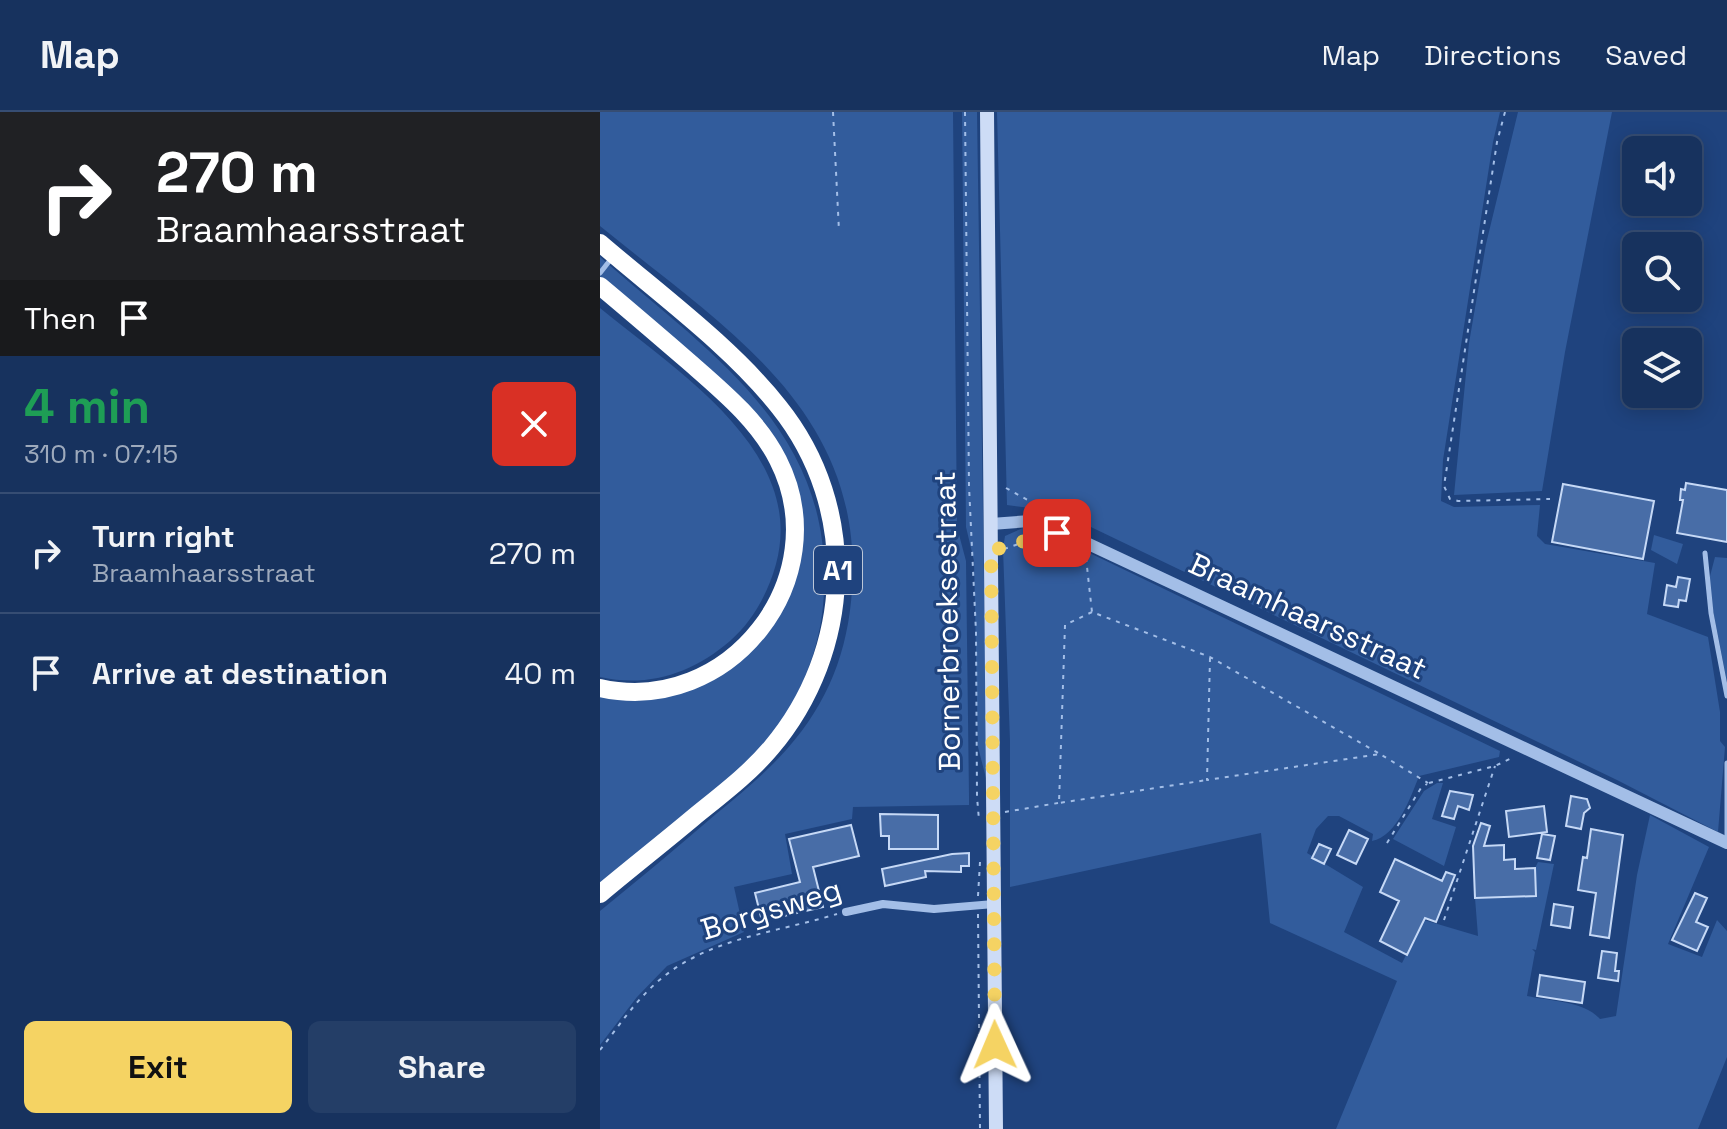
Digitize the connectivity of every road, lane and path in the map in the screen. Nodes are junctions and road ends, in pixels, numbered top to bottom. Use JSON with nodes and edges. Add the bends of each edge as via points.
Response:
{"nodes":[{"id":1,"x":833,"y":112,"type":"edge"},
{"id":2,"x":965,"y":112,"type":"edge"},
{"id":3,"x":987,"y":112,"type":"edge"},
{"id":4,"x":1505,"y":112,"type":"edge"},
{"id":5,"x":839,"y":231,"type":"dead end"},
{"id":6,"x":607,"y":249,"type":"edge"},
{"id":7,"x":600,"y":273,"type":"edge"},
{"id":8,"x":600,"y":286,"type":"edge"},
{"id":9,"x":969,"y":486,"type":"junction"},
{"id":10,"x":991,"y":486,"type":"junction"},
{"id":11,"x":1550,"y":499,"type":"dead end"},
{"id":12,"x":1052,"y":514,"type":"dead end"},
{"id":13,"x":991,"y":524,"type":"junction"},
{"id":14,"x":1071,"y":535,"type":"junction"},
{"id":15,"x":1084,"y":541,"type":"junction"},
{"id":16,"x":991,"y":549,"type":"junction"},
{"id":17,"x":971,"y":550,"type":"junction"},
{"id":18,"x":1705,"y":553,"type":"dead end"},
{"id":19,"x":1092,"y":612,"type":"junction"},
{"id":20,"x":1210,"y":657,"type":"junction"},
{"id":21,"x":600,"y":688,"type":"edge"},
{"id":22,"x":1727,"y":696,"type":"edge"},
{"id":23,"x":1522,"y":745,"type":"junction"},
{"id":24,"x":1380,"y":754,"type":"junction"},
{"id":25,"x":1727,"y":763,"type":"edge"},
{"id":26,"x":1495,"y":766,"type":"junction"},
{"id":27,"x":1207,"y":780,"type":"junction"},
{"id":28,"x":1428,"y":783,"type":"junction"},
{"id":29,"x":1059,"y":803,"type":"junction"},
{"id":30,"x":994,"y":814,"type":"junction"},
{"id":31,"x":980,"y":824,"type":"dead end"},
{"id":32,"x":1727,"y":840,"type":"edge"},
{"id":33,"x":1387,"y":843,"type":"dead end"},
{"id":34,"x":981,"y":854,"type":"dead end"},
{"id":35,"x":600,"y":894,"type":"edge"},
{"id":36,"x":994,"y":904,"type":"junction"},
{"id":37,"x":978,"y":907,"type":"junction"},
{"id":38,"x":846,"y":912,"type":"joint"},
{"id":39,"x":1444,"y":920,"type":"dead end"},
{"id":40,"x":600,"y":1050,"type":"edge"},
{"id":41,"x":980,"y":1129,"type":"edge"},
{"id":42,"x":996,"y":1129,"type":"edge"}],
"edges":[{"from":1,"to":5,"type":"path"},
{"from":2,"to":9,"type":"path","name":"Bornerbroeksestraat"},
{"from":3,"to":10,"type":"main road","name":"Bornerbroeksestraat"},
{"from":4,"to":11,"type":"path","via":[[1444,486],[1450,499],[1458,501]]},
{"from":6,"to":7,"type":"lane"},
{"from":6,"to":35,"type":"highway","number":"A1","via":[[780,408],[807,449],[824,489],[838,569],[829,640],[789,726],[751,769]]},
{"from":8,"to":21,"type":"highway","number":"A1","via":[[749,418],[779,460],[794,527],[792,562],[776,605],[741,652],[699,679],[671,689]]},
{"from":9,"to":10,"type":"path"},
{"from":9,"to":17,"type":"path","name":"Bornerbroeksestraat"},
{"from":10,"to":12,"type":"path","via":[[1009,489]]},
{"from":10,"to":13,"type":"main road","name":"Bornerbroeksestraat"},
{"from":13,"to":14,"type":"street","name":"Braamhaarsstraat","via":[[1030,521]]},
{"from":13,"to":16,"type":"main road","name":"Bornerbroeksestraat"},
{"from":14,"to":15,"type":"street","name":"Braamhaarsstraat"},
{"from":14,"to":16,"type":"path","via":[[1048,533],[1007,549]]},
{"from":15,"to":19,"type":"path"},
{"from":15,"to":23,"type":"street","name":"Braamhaarsstraat"},
{"from":16,"to":17,"type":"path"},
{"from":16,"to":30,"type":"main road","name":"Bornerbroeksestraat"},
{"from":17,"to":31,"type":"path","name":"Bornerbroeksestraat"},
{"from":18,"to":22,"type":"lane"},
{"from":19,"to":20,"type":"path"},
{"from":19,"to":29,"type":"path","via":[[1065,625]]},
{"from":20,"to":24,"type":"path"},
{"from":20,"to":27,"type":"path"},
{"from":23,"to":26,"type":"path","via":[[1512,760]]},
{"from":23,"to":32,"type":"street","name":"Braamhaarsstraat"},
{"from":24,"to":27,"type":"path"},
{"from":24,"to":28,"type":"path"},
{"from":25,"to":32,"type":"lane"},
{"from":26,"to":28,"type":"path"},
{"from":26,"to":39,"type":"path"},
{"from":27,"to":29,"type":"path"},
{"from":28,"to":33,"type":"path"},
{"from":29,"to":30,"type":"path"},
{"from":30,"to":36,"type":"main road","name":"Bornerbroeksestraat"},
{"from":34,"to":37,"type":"path"},
{"from":36,"to":37,"type":"street","name":"Borgsweg"},
{"from":36,"to":42,"type":"main road","name":"Bornerbroeksestraat"},
{"from":37,"to":38,"type":"street","name":"Borgsweg","via":[[883,904]]},
{"from":37,"to":41,"type":"path"},
{"from":38,"to":40,"type":"path","name":"Borgsweg","via":[[748,936],[684,963],[637,1002]]}]}
